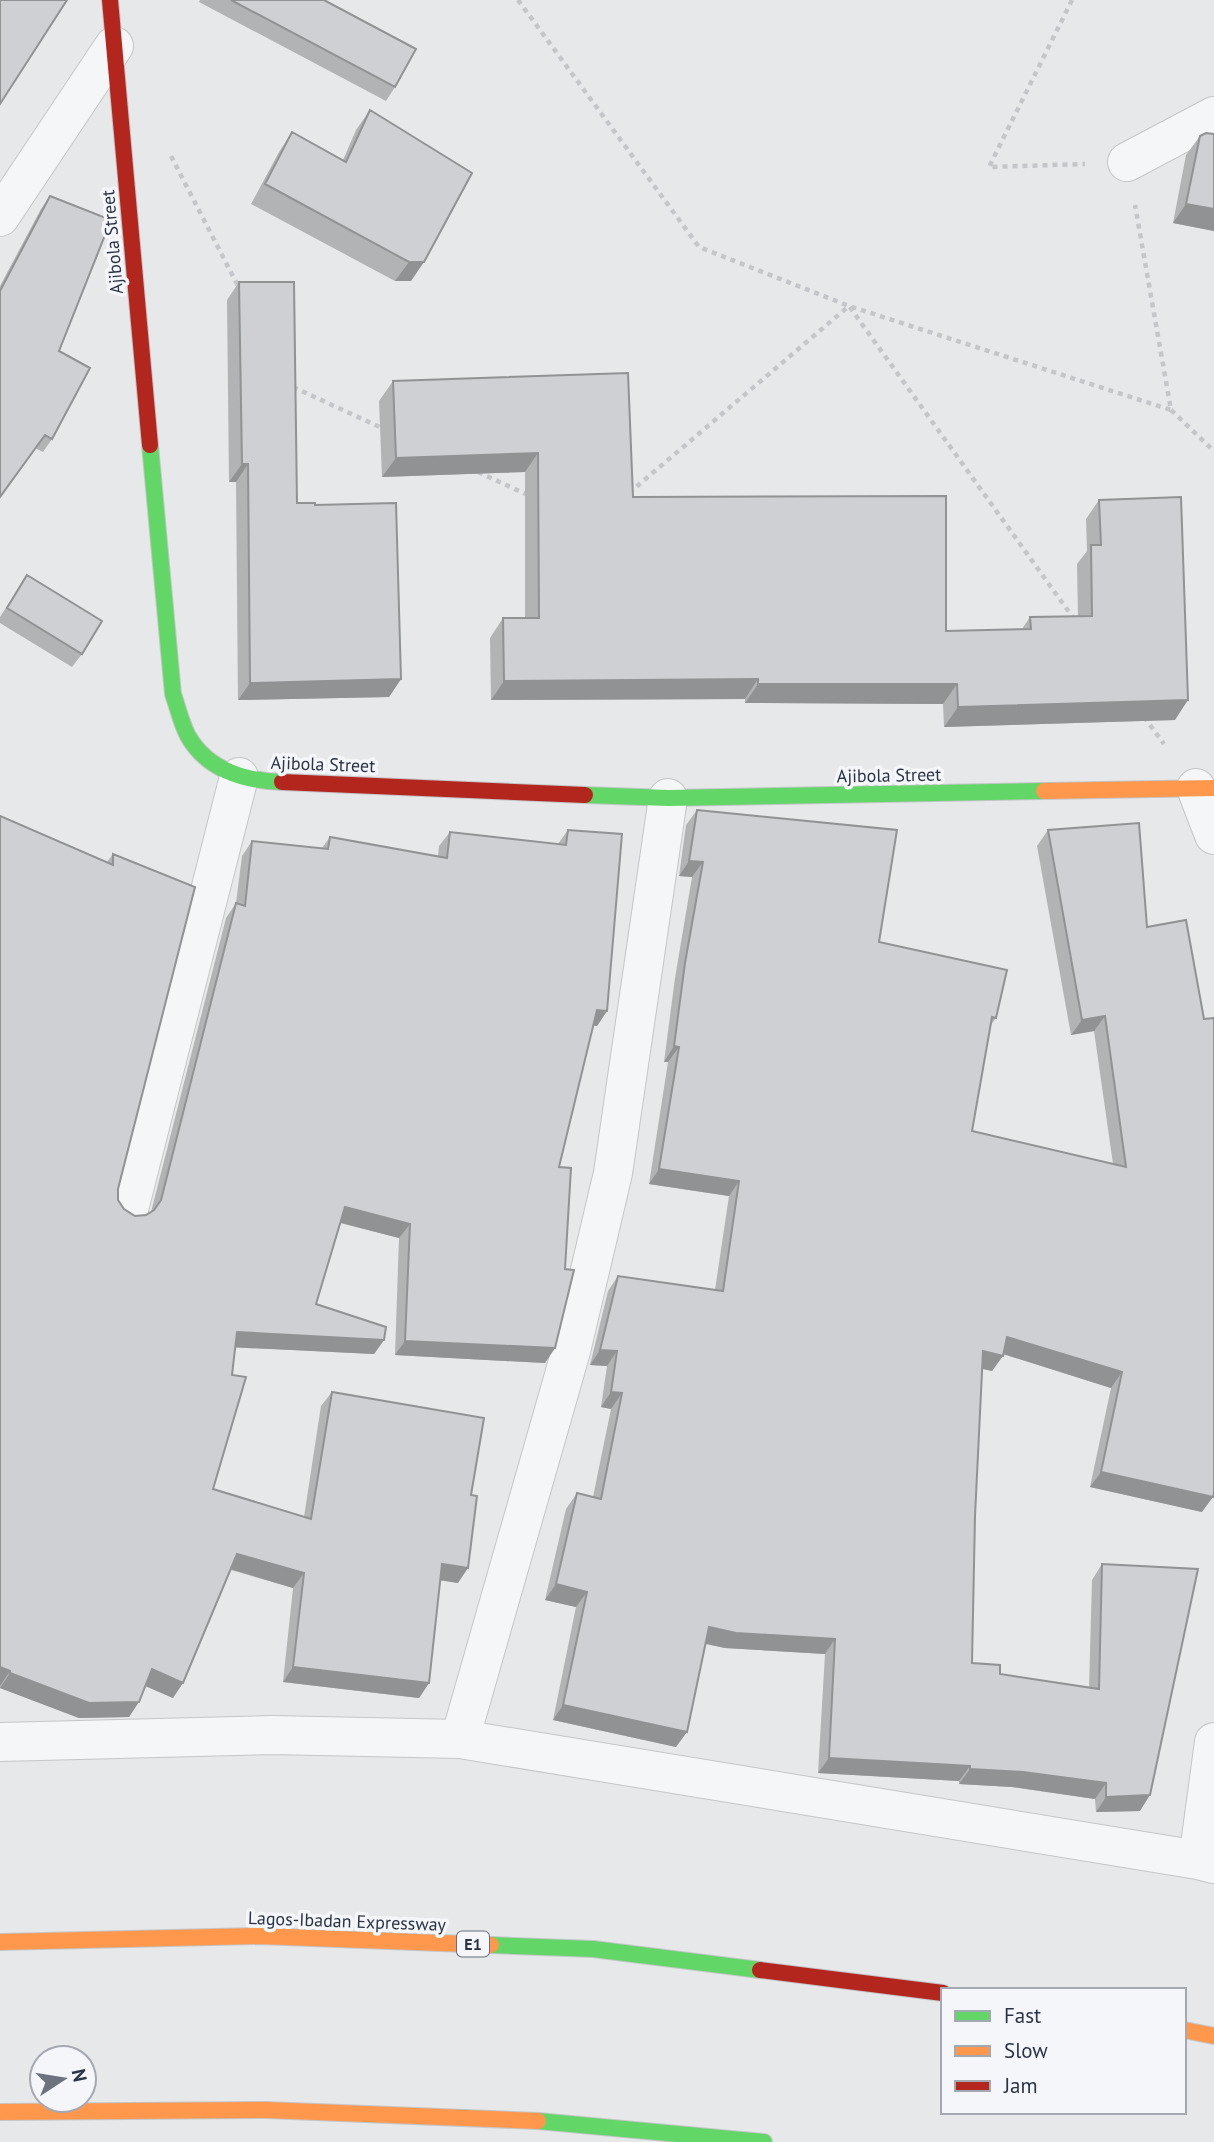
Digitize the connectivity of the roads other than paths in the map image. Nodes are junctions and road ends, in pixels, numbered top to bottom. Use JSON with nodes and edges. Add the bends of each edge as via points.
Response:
{"nodes":[{"id":1,"x":110,"y":0,"type":"edge"},
{"id":2,"x":114,"y":46,"type":"junction"},
{"id":3,"x":1214,"y":116,"type":"edge"},
{"id":4,"x":1127,"y":162,"type":"road end"},
{"id":5,"x":0,"y":217,"type":"edge"},
{"id":6,"x":239,"y":776,"type":"junction"},
{"id":7,"x":1205,"y":788,"type":"edge"},
{"id":8,"x":668,"y":798,"type":"junction"},
{"id":9,"x":1214,"y":835,"type":"edge"},
{"id":10,"x":129,"y":1209,"type":"edge"},
{"id":11,"x":460,"y":1739,"type":"junction"},
{"id":12,"x":0,"y":1741,"type":"edge"},
{"id":13,"x":1214,"y":1742,"type":"edge"},
{"id":14,"x":1206,"y":1862,"type":"edge"},
{"id":15,"x":0,"y":1942,"type":"edge"},
{"id":16,"x":941,"y":1993,"type":"edge"},
{"id":17,"x":1186,"y":2030,"type":"edge"},
{"id":18,"x":1214,"y":2036,"type":"edge"},
{"id":19,"x":0,"y":2112,"type":"edge"},
{"id":20,"x":764,"y":2142,"type":"edge"}],
"edges":[{"from":1,"to":2,"type":"main road","name":"Ajibola Street"},
{"from":2,"to":5,"type":"street"},
{"from":2,"to":6,"type":"main road","name":"Ajibola Street","via":[[173,694],[188,738],[209,760]]},
{"from":3,"to":4,"type":"street"},
{"from":6,"to":8,"type":"main road","name":"Ajibola Street","via":[[256,781]]},
{"from":6,"to":10,"type":"street"},
{"from":7,"to":8,"type":"main road","name":"Ajibola Street"},
{"from":7,"to":9,"type":"street"},
{"from":8,"to":11,"type":"street","via":[[613,1172],[570,1351]]},
{"from":11,"to":12,"type":"street","via":[[272,1735]]},
{"from":11,"to":14,"type":"street"},
{"from":13,"to":14,"type":"street"},
{"from":15,"to":16,"type":"main road","name":"Lagos-Ibadan Expressway","number":"E1","via":[[260,1936],[593,1949]]},
{"from":17,"to":18,"type":"main road"},
{"from":19,"to":20,"type":"main road","via":[[293,2111],[552,2122]]}]}
